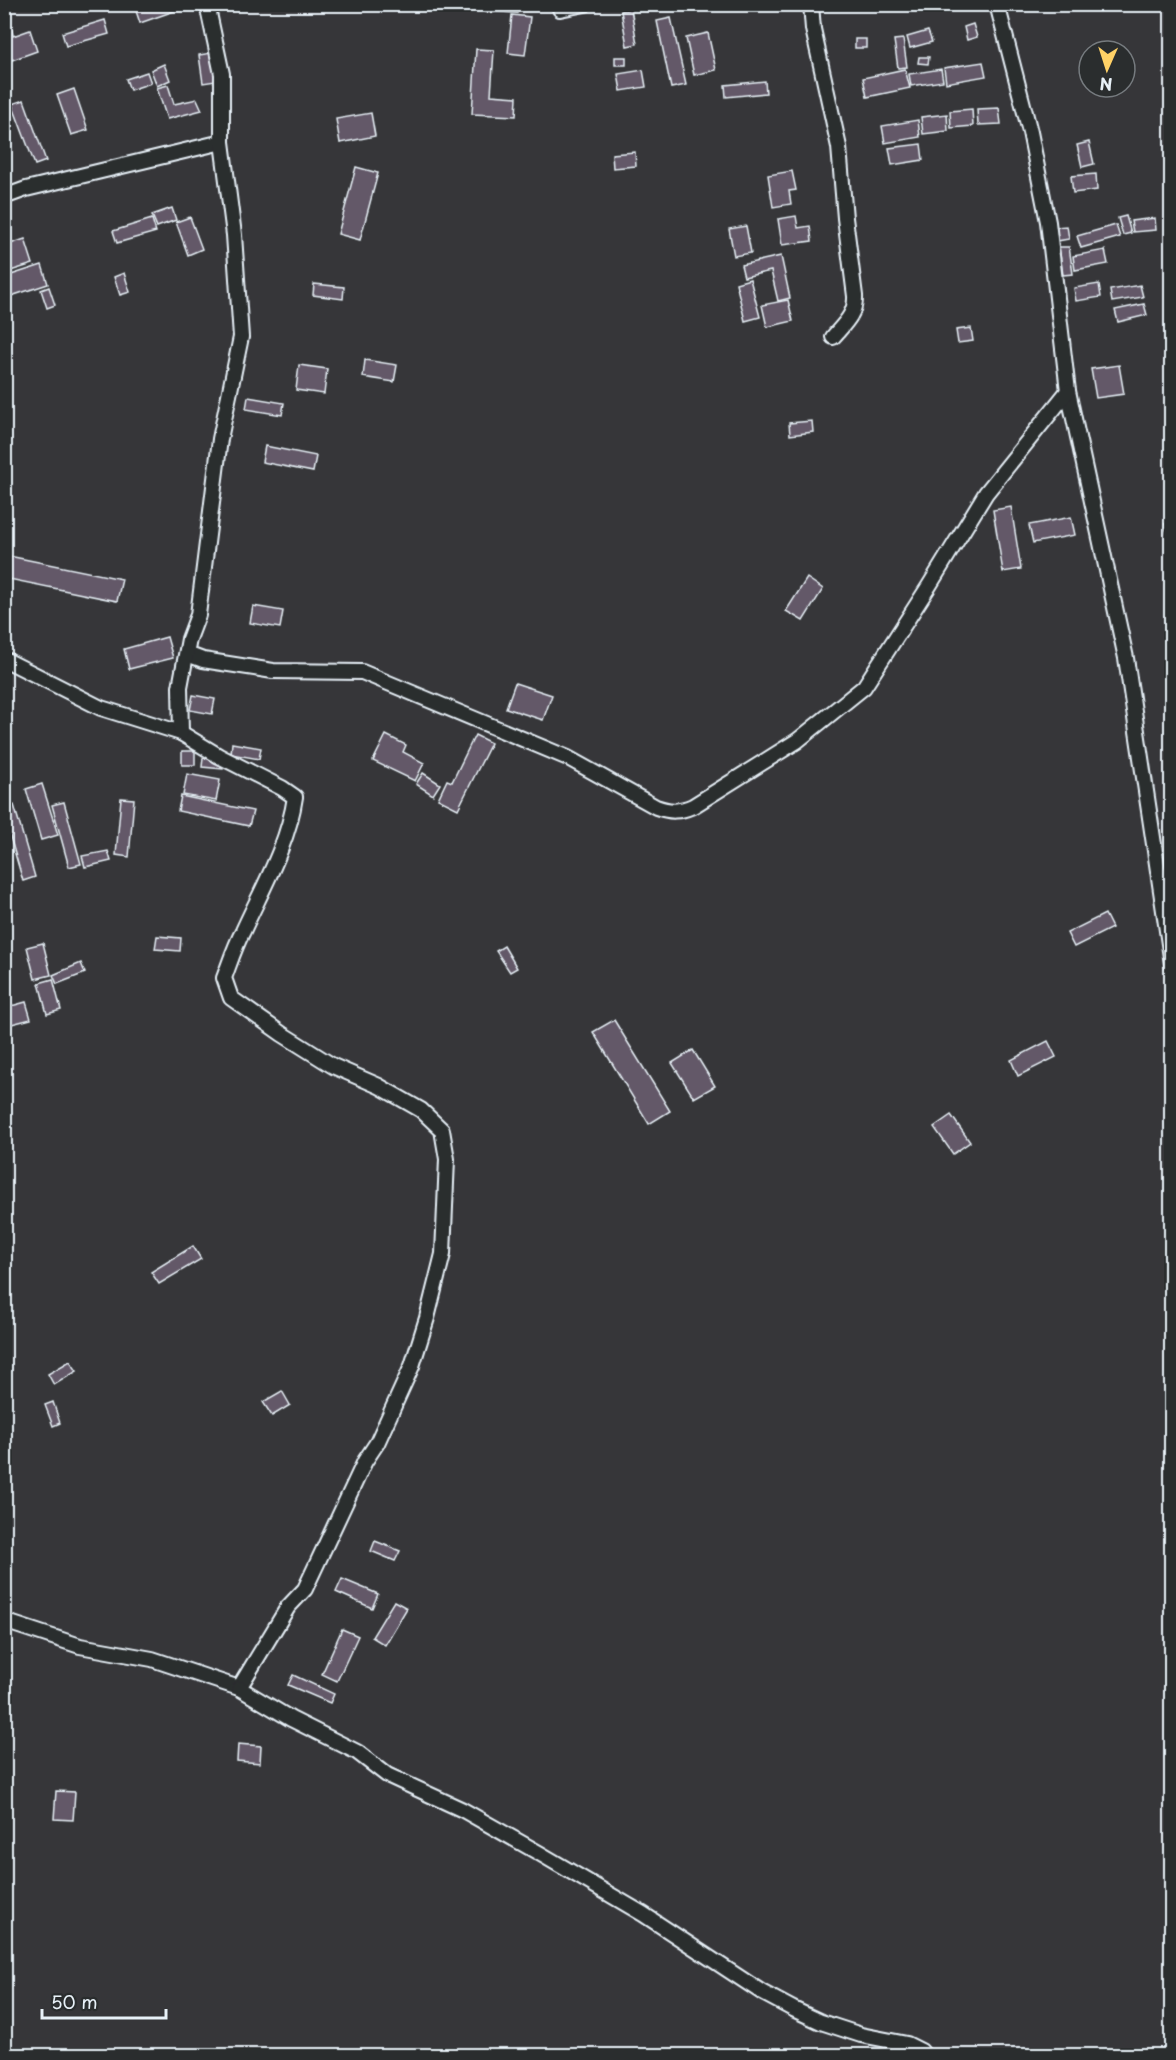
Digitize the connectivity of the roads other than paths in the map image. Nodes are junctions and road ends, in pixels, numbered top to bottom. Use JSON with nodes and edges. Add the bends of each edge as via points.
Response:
{"nodes":[{"id":1,"x":207,"y":4,"type":"edge"},
{"id":2,"x":585,"y":4,"type":"edge"},
{"id":3,"x":812,"y":4,"type":"edge"},
{"id":4,"x":997,"y":4,"type":"edge"},
{"id":5,"x":560,"y":9,"type":"dead end"},
{"id":6,"x":222,"y":142,"type":"junction"},
{"id":7,"x":4,"y":197,"type":"edge"},
{"id":8,"x":833,"y":337,"type":"dead end"},
{"id":9,"x":1068,"y":391,"type":"junction"},
{"id":10,"x":187,"y":654,"type":"junction"},
{"id":11,"x":4,"y":659,"type":"edge"},
{"id":12,"x":181,"y":733,"type":"junction"},
{"id":13,"x":1172,"y":964,"type":"edge"},
{"id":14,"x":4,"y":1621,"type":"edge"},
{"id":15,"x":239,"y":1688,"type":"junction"},
{"id":16,"x":924,"y":2055,"type":"edge"}],
"edges":[{"from":1,"to":6,"type":"street","via":[[222,74]]},
{"from":2,"to":5,"type":"street"},
{"from":3,"to":8,"type":"street","via":[[813,29],[839,147],[856,306]]},
{"from":4,"to":9,"type":"street","via":[[1048,222]]},
{"from":6,"to":7,"type":"street"},
{"from":6,"to":10,"type":"street","via":[[241,337],[220,439],[198,615]]},
{"from":9,"to":10,"type":"street","via":[[986,493],[864,687],[797,741],[681,811],[656,807],[568,758],[362,672],[273,671]]},
{"from":9,"to":13,"type":"street","via":[[1126,658]]},
{"from":10,"to":12,"type":"street","via":[[180,687]]},
{"from":11,"to":12,"type":"street","via":[[101,708]]},
{"from":12,"to":15,"type":"street","via":[[295,797],[292,819],[224,978],[231,998],[333,1066],[421,1110],[442,1130],[447,1159],[443,1254],[412,1366],[304,1589],[288,1607]]},
{"from":14,"to":15,"type":"street","via":[[80,1646],[152,1659]]},
{"from":15,"to":16,"type":"street","via":[[357,1752],[387,1775],[463,1810],[538,1853],[676,1934],[763,1993],[821,2022],[907,2044]]}]}
